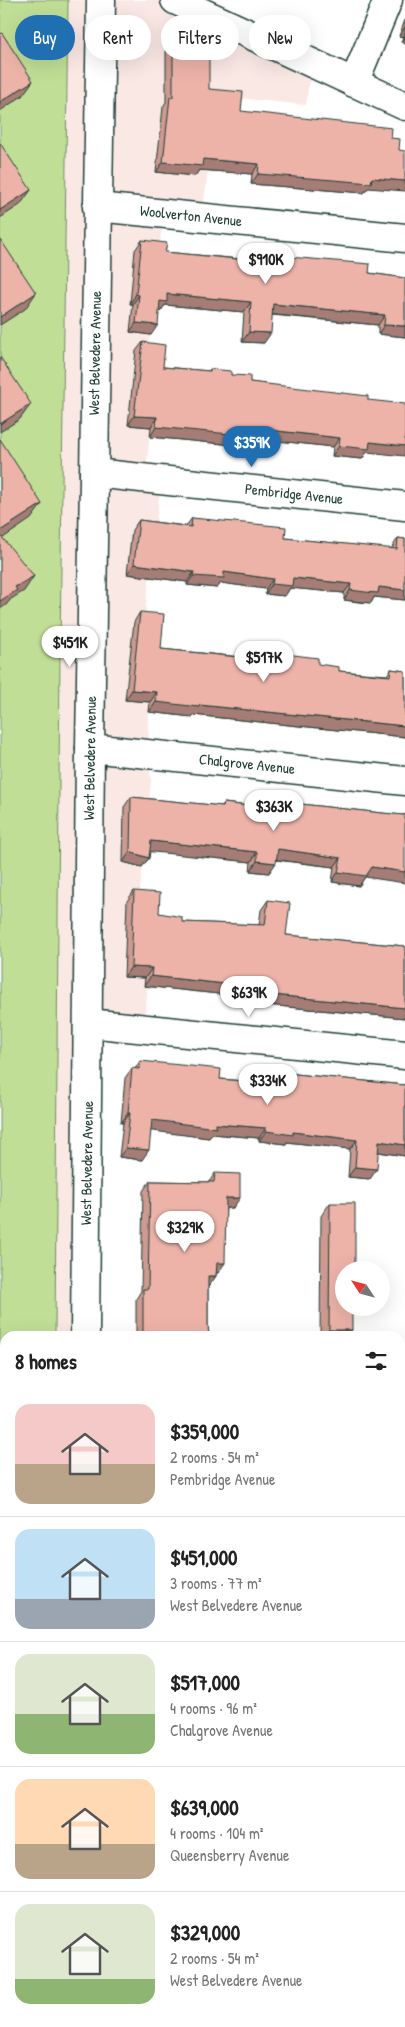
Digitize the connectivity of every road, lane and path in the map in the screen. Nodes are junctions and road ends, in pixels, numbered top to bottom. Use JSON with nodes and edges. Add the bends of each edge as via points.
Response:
{"nodes":[{"id":1,"x":101,"y":0,"type":"edge"},
{"id":2,"x":175,"y":0,"type":"edge"},
{"id":3,"x":388,"y":0,"type":"edge"},
{"id":4,"x":354,"y":83,"type":"junction"},
{"id":5,"x":405,"y":106,"type":"edge"},
{"id":6,"x":97,"y":207,"type":"junction"},
{"id":7,"x":405,"y":238,"type":"edge"},
{"id":8,"x":94,"y":473,"type":"junction"},
{"id":9,"x":405,"y":506,"type":"edge"},
{"id":10,"x":90,"y":748,"type":"junction"},
{"id":11,"x":405,"y":781,"type":"edge"},
{"id":12,"x":88,"y":1023,"type":"junction"},
{"id":13,"x":405,"y":1055,"type":"edge"},
{"id":14,"x":85,"y":1331,"type":"edge"}],
"edges":[{"from":1,"to":6,"type":"street","name":"West Belvedere Avenue"},
{"from":2,"to":4,"type":"street"},
{"from":3,"to":4,"type":"street"},
{"from":4,"to":5,"type":"street"},
{"from":6,"to":7,"type":"street","name":"Woolverton Avenue"},
{"from":6,"to":8,"type":"street","name":"West Belvedere Avenue"},
{"from":8,"to":9,"type":"street","name":"Pembridge Avenue"},
{"from":8,"to":10,"type":"street","name":"West Belvedere Avenue"},
{"from":10,"to":11,"type":"street","name":"Chalgrove Avenue"},
{"from":10,"to":12,"type":"street","name":"West Belvedere Avenue"},
{"from":12,"to":13,"type":"street"},
{"from":12,"to":14,"type":"street","name":"West Belvedere Avenue"}]}
